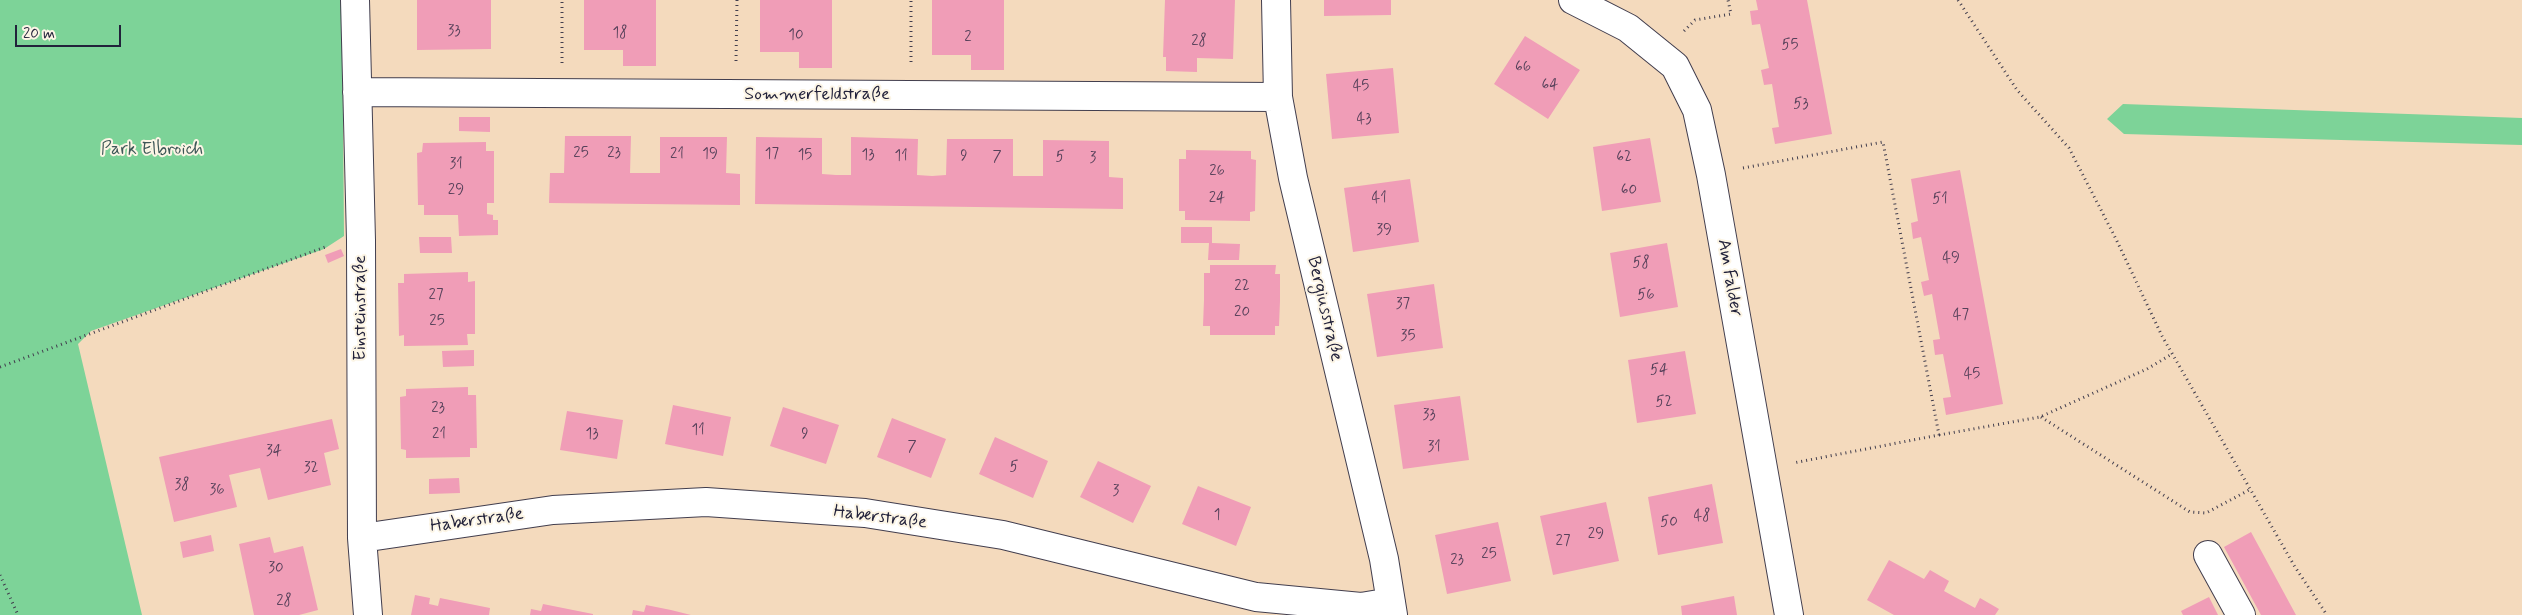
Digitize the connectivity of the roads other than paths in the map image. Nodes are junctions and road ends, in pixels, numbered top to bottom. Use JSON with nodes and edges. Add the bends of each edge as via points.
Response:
{"nodes":[{"id":1,"x":355,"y":0,"type":"edge"},
{"id":2,"x":1276,"y":0,"type":"edge"},
{"id":3,"x":1573,"y":0,"type":"edge"},
{"id":4,"x":357,"y":92,"type":"junction"},
{"id":5,"x":1278,"y":97,"type":"junction"},
{"id":6,"x":362,"y":538,"type":"junction"},
{"id":7,"x":2208,"y":555,"type":"dead end"},
{"id":8,"x":1392,"y":608,"type":"edge"},
{"id":9,"x":368,"y":615,"type":"edge"},
{"id":10,"x":1788,"y":615,"type":"edge"},
{"id":11,"x":2241,"y":615,"type":"edge"}],
"edges":[{"from":1,"to":4,"type":"street","name":"Einsteinstraße"},
{"from":2,"to":5,"type":"street","name":"Bergiusstraße"},
{"from":3,"to":10,"type":"street","name":"Am Falder","via":[[1628,28],[1675,66],[1697,110]]},
{"from":4,"to":5,"type":"street","name":"Sommerfeldstraße"},
{"from":4,"to":6,"type":"street","name":"Einsteinstraße"},
{"from":5,"to":8,"type":"street","name":"Bergiusstraße","via":[[1293,178],[1384,559]]},
{"from":6,"to":8,"type":"street","name":"Haberstraße","via":[[554,510],[706,502],[865,513],[1003,535],[1256,597]]},
{"from":6,"to":9,"type":"street","name":"Einsteinstraße"},
{"from":7,"to":11,"type":"street"}]}
